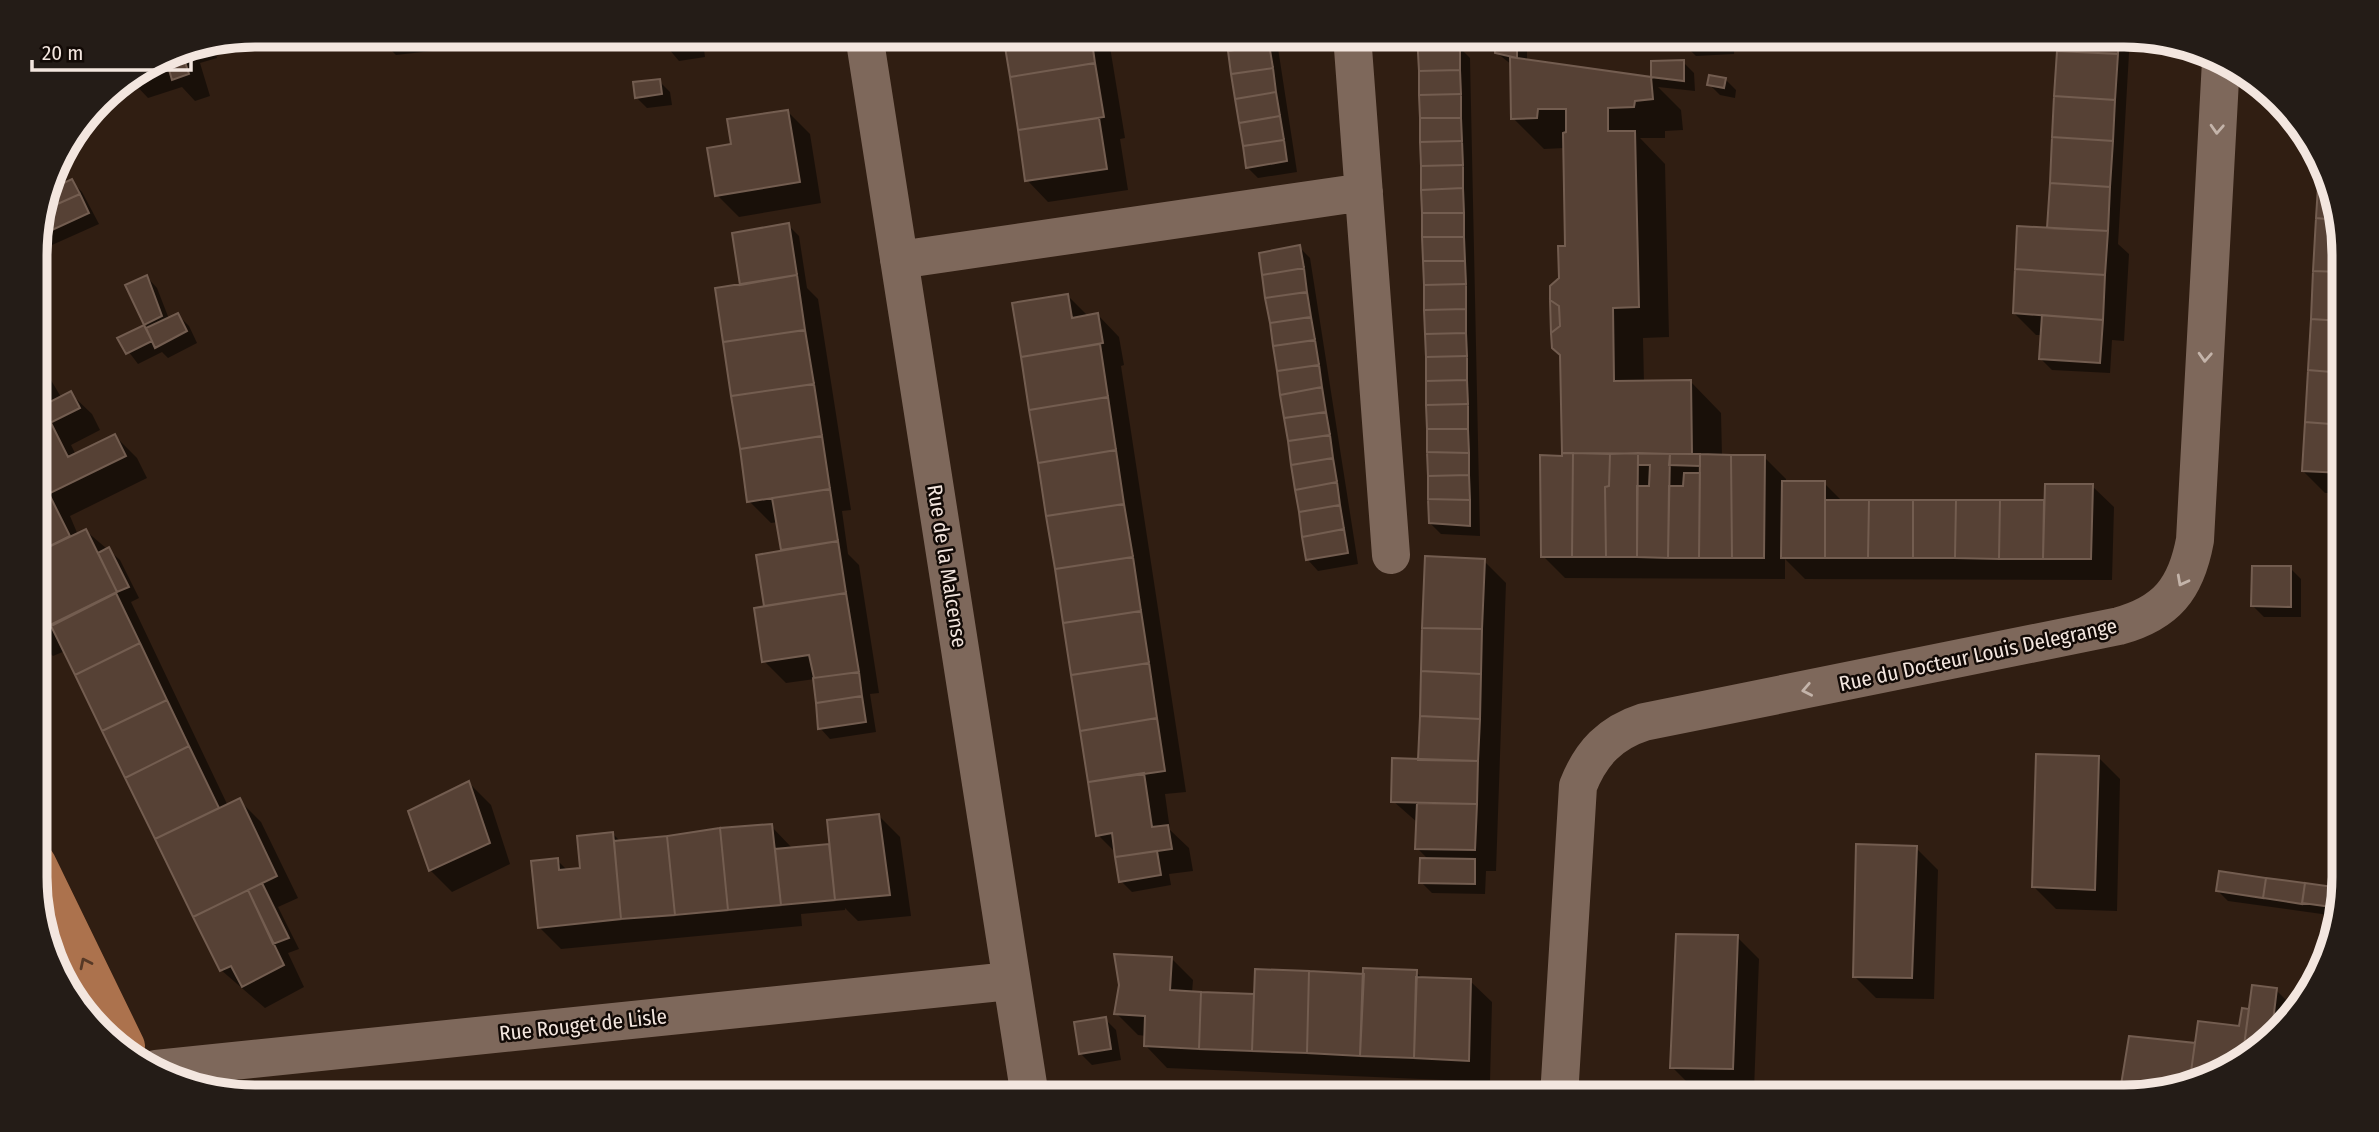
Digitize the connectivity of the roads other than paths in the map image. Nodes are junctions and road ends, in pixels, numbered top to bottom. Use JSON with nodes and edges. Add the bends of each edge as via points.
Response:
{"nodes":[{"id":1,"x":1353,"y":47,"type":"edge"},
{"id":2,"x":866,"y":48,"type":"edge"},
{"id":3,"x":2220,"y":71,"type":"edge"},
{"id":4,"x":1364,"y":192,"type":"junction"},
{"id":5,"x":898,"y":260,"type":"junction"},
{"id":6,"x":1391,"y":555,"type":"dead end"},
{"id":7,"x":48,"y":885,"type":"edge"},
{"id":8,"x":1010,"y":981,"type":"junction"},
{"id":9,"x":121,"y":1036,"type":"edge"},
{"id":10,"x":172,"y":1067,"type":"edge"},
{"id":11,"x":1560,"y":1084,"type":"edge"},
{"id":12,"x":1028,"y":1085,"type":"edge"}],
"edges":[{"from":1,"to":4,"type":"street"},
{"from":2,"to":5,"type":"street","name":"Rue de la Malcense"},
{"from":3,"to":11,"type":"street","name":"Rue du Docteur Louis Delegrange","one_way":true,"via":[[2195,540],[2185,579],[2158,608],[2119,626],[1644,722],[1612,737],[1597,751],[1578,786]]},
{"from":4,"to":5,"type":"street"},
{"from":4,"to":6,"type":"street"},
{"from":5,"to":8,"type":"street","name":"Rue de la Malcense"},
{"from":9,"to":7,"type":"main road","one_way":true},
{"from":8,"to":10,"type":"street","name":"Rue Rouget de Lisle"},
{"from":8,"to":12,"type":"street","name":"Rue de la Malcense"}]}
